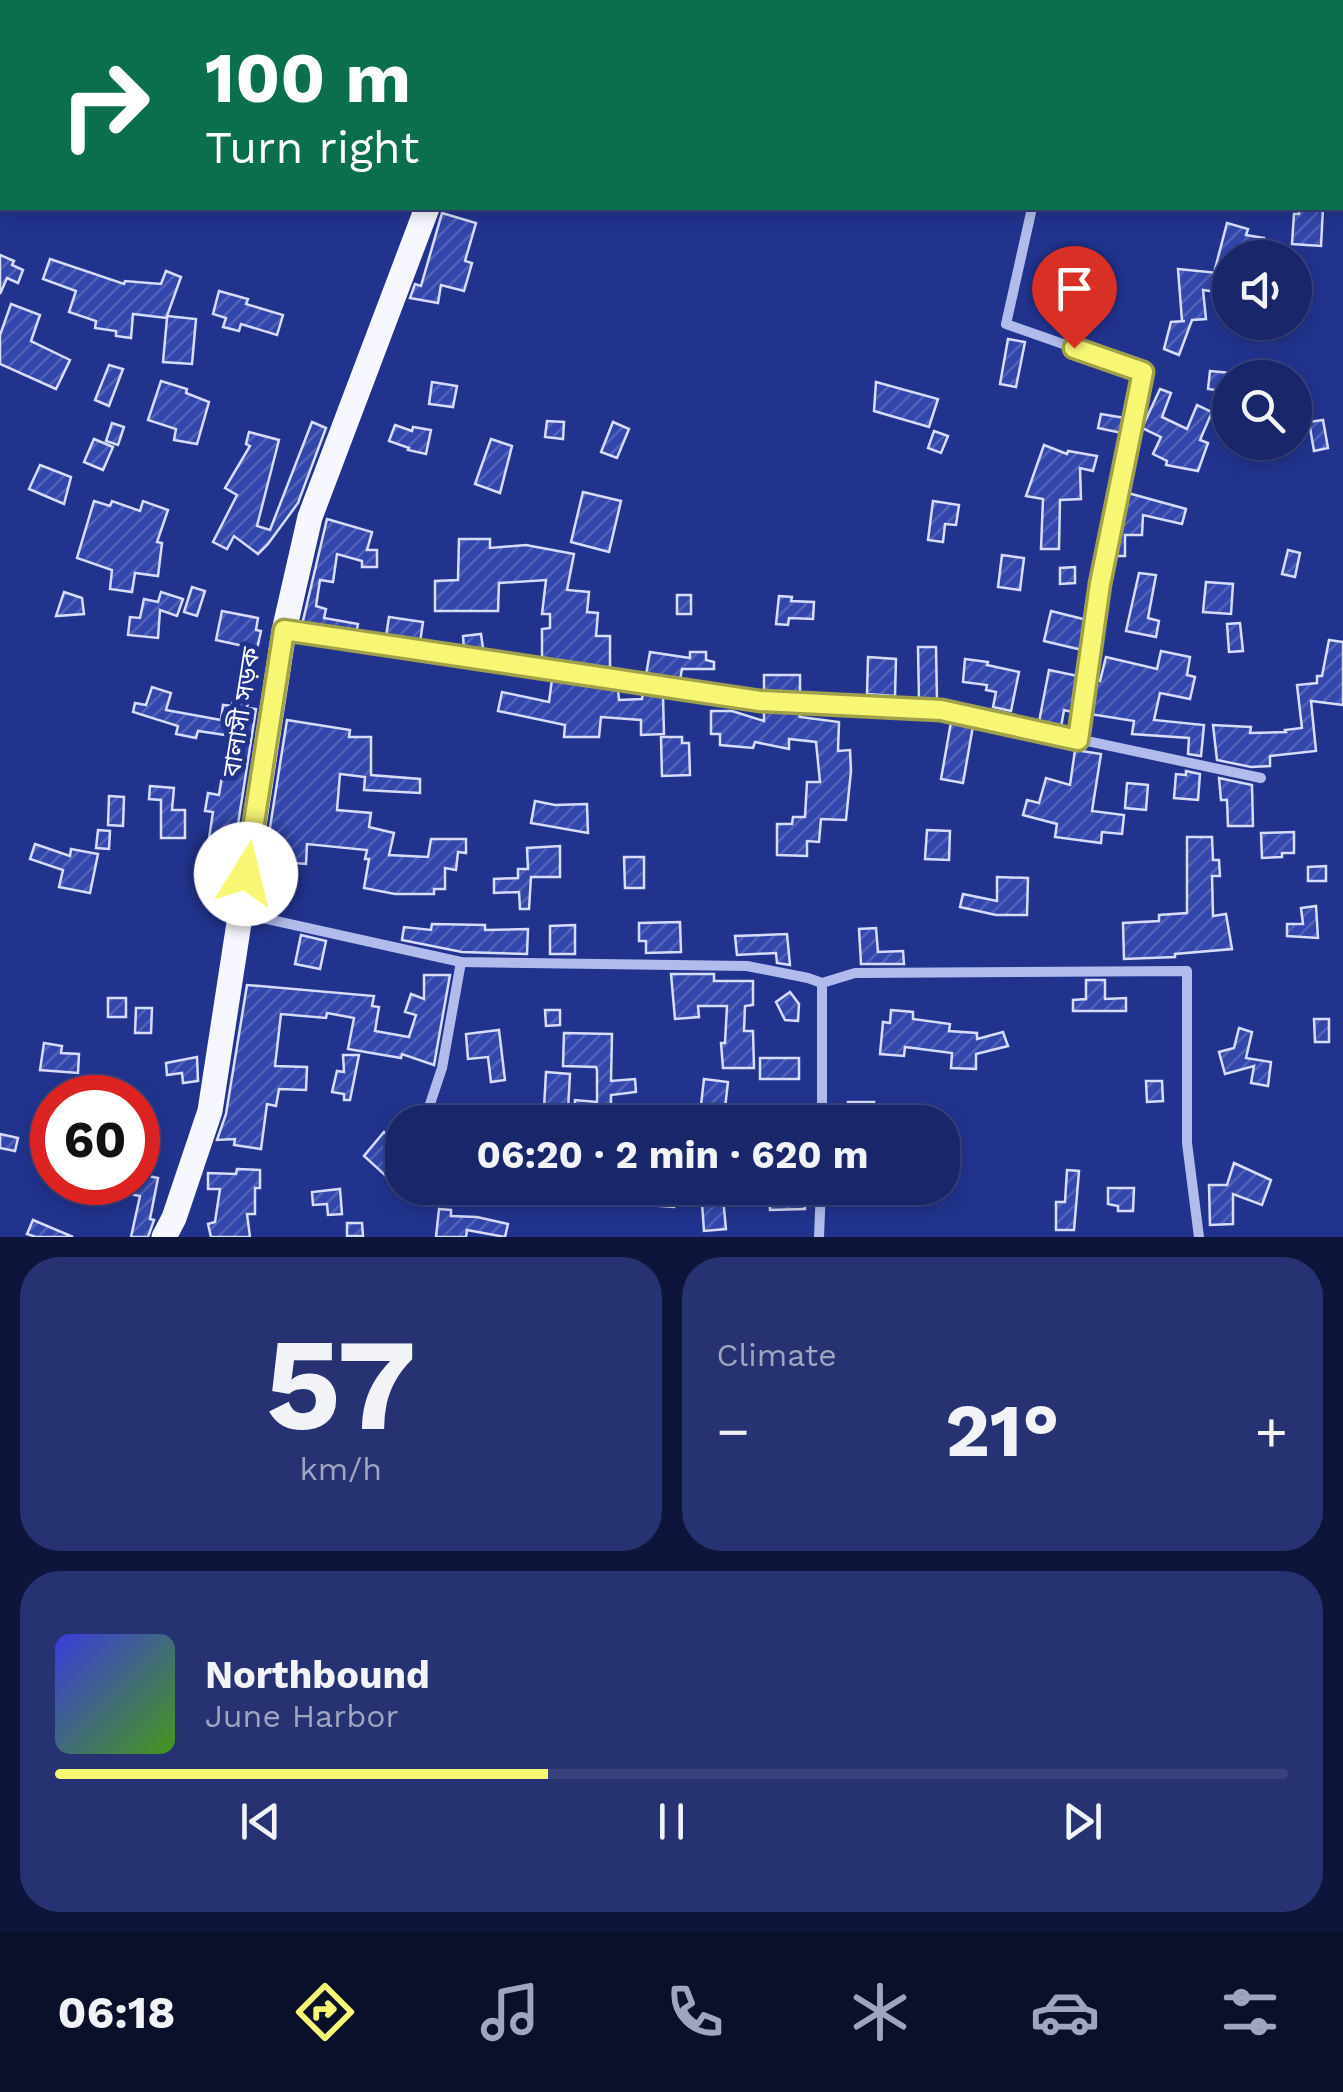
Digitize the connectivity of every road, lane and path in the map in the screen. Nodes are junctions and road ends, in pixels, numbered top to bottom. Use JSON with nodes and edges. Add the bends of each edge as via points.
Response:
{"nodes":[{"id":1,"x":426,"y":210,"type":"edge"},
{"id":2,"x":1032,"y":210,"type":"edge"},
{"id":3,"x":284,"y":630,"type":"junction"},
{"id":4,"x":1078,"y":740,"type":"junction"},
{"id":5,"x":1261,"y":778,"type":"dead end"},
{"id":6,"x":240,"y":913,"type":"junction"},
{"id":7,"x":461,"y":962,"type":"junction"},
{"id":8,"x":822,"y":984,"type":"junction"},
{"id":9,"x":430,"y":1105,"type":"edge"},
{"id":10,"x":822,"y":1105,"type":"edge"},
{"id":11,"x":820,"y":1205,"type":"edge"},
{"id":12,"x":164,"y":1237,"type":"edge"},
{"id":13,"x":819,"y":1237,"type":"edge"},
{"id":14,"x":1199,"y":1237,"type":"edge"}],
"edges":[{"from":1,"to":3,"type":"main road","name":"বালাসী সড়ক","via":[[310,517]]},
{"from":2,"to":4,"type":"street","via":[[1006,324],[1143,372],[1100,584]]},
{"from":3,"to":4,"type":"street","via":[[760,701],[941,710]]},
{"from":3,"to":6,"type":"main road","name":"বালাসী সড়ক"},
{"from":4,"to":5,"type":"street"},
{"from":6,"to":7,"type":"street"},
{"from":6,"to":12,"type":"main road","name":"বালাসী সড়ক","via":[[210,1111]]},
{"from":7,"to":8,"type":"street","via":[[747,966]]},
{"from":7,"to":9,"type":"street"},
{"from":8,"to":10,"type":"street"},
{"from":8,"to":14,"type":"street","via":[[855,973],[1187,971],[1187,1143]]},
{"from":11,"to":13,"type":"street"}]}
